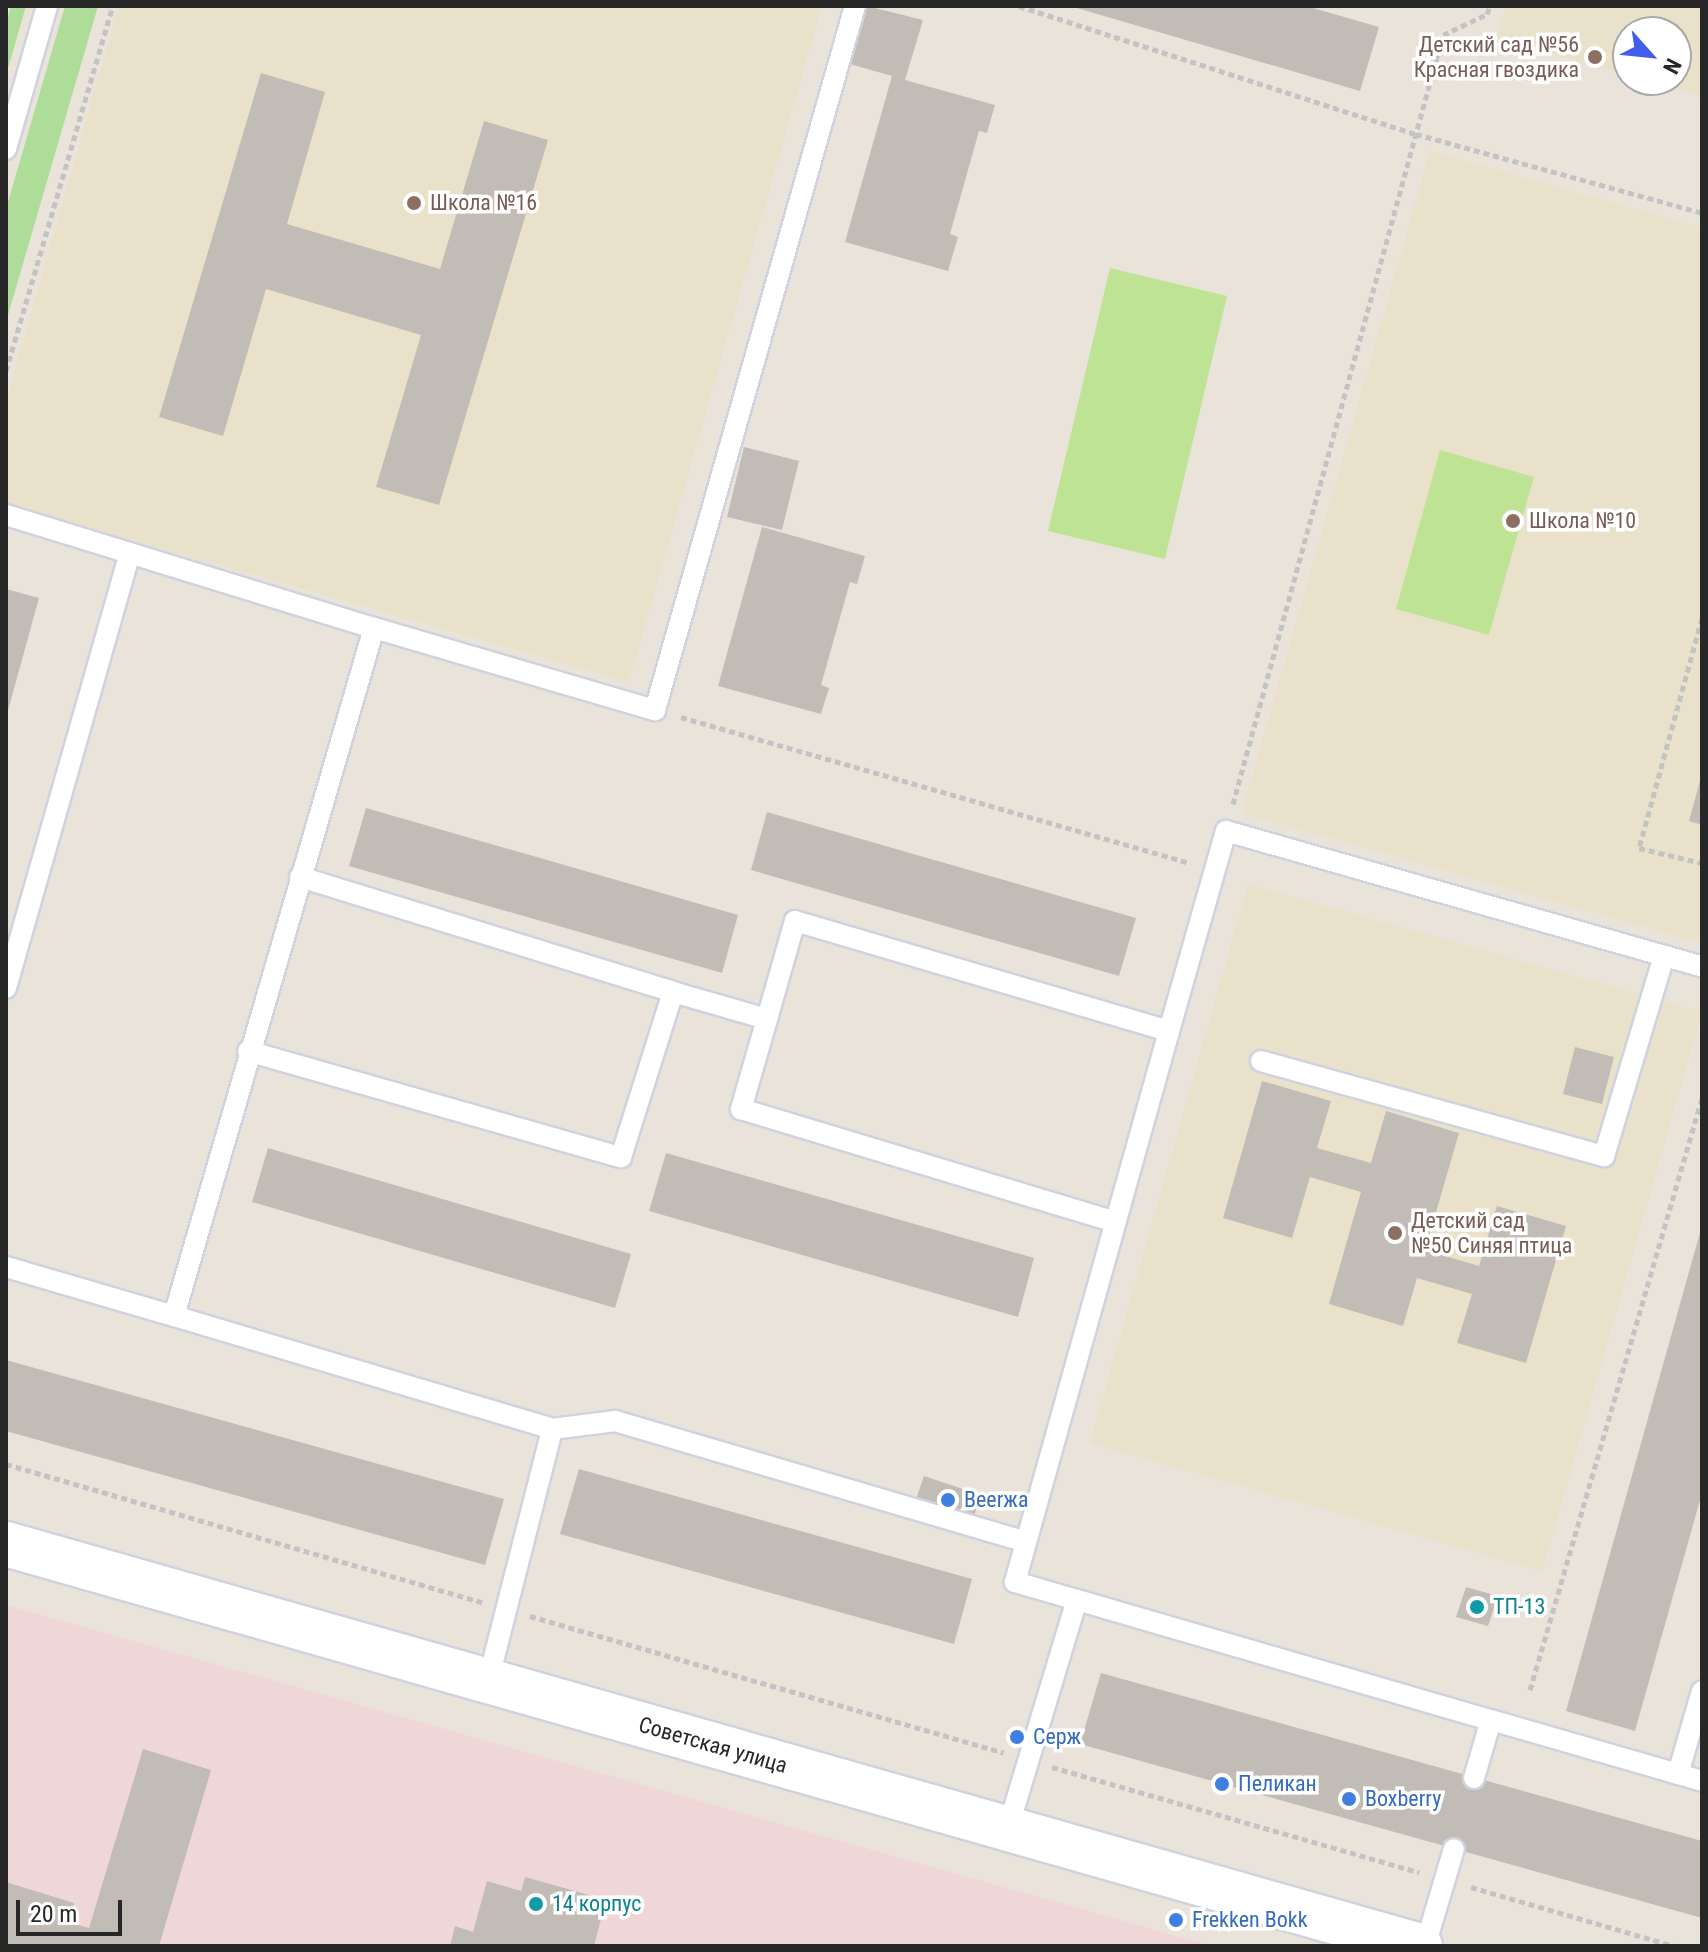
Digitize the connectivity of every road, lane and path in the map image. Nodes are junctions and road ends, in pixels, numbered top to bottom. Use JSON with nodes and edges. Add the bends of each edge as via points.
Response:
{"nodes":[{"id":1,"x":47,"y":6,"type":"edge"},
{"id":2,"x":113,"y":6,"type":"edge"},
{"id":3,"x":855,"y":6,"type":"edge"},
{"id":4,"x":1019,"y":6,"type":"edge"},
{"id":5,"x":1490,"y":6,"type":"edge"},
{"id":6,"x":1416,"y":134,"type":"junction"},
{"id":7,"x":6,"y":149,"type":"edge"},
{"id":8,"x":1702,"y":213,"type":"edge"},
{"id":9,"x":6,"y":371,"type":"edge"},
{"id":10,"x":6,"y":515,"type":"edge"},
{"id":11,"x":129,"y":555,"type":"junction"},
{"id":12,"x":1702,"y":618,"type":"edge"},
{"id":13,"x":374,"y":628,"type":"junction"},
{"id":14,"x":655,"y":710,"type":"junction"},
{"id":15,"x":1226,"y":831,"type":"junction"},
{"id":16,"x":1702,"y":863,"type":"edge"},
{"id":17,"x":1214,"y":870,"type":"junction"},
{"id":18,"x":300,"y":877,"type":"junction"},
{"id":19,"x":1664,"y":956,"type":"junction"},
{"id":20,"x":1702,"y":967,"type":"edge"},
{"id":21,"x":6,"y":988,"type":"edge"},
{"id":22,"x":673,"y":992,"type":"junction"},
{"id":23,"x":767,"y":1019,"type":"junction"},
{"id":24,"x":1169,"y":1031,"type":"junction"},
{"id":25,"x":248,"y":1051,"type":"junction"},
{"id":26,"x":1261,"y":1061,"type":"dead end"},
{"id":27,"x":1702,"y":1098,"type":"edge"},
{"id":28,"x":1115,"y":1222,"type":"junction"},
{"id":29,"x":6,"y":1267,"type":"edge"},
{"id":30,"x":174,"y":1316,"type":"junction"},
{"id":31,"x":552,"y":1429,"type":"junction"},
{"id":32,"x":6,"y":1464,"type":"edge"},
{"id":33,"x":1026,"y":1542,"type":"junction"},
{"id":34,"x":6,"y":1544,"type":"edge"},
{"id":35,"x":1077,"y":1600,"type":"junction"},
{"id":36,"x":506,"y":1609,"type":"junction"},
{"id":37,"x":488,"y":1681,"type":"junction"},
{"id":38,"x":1530,"y":1690,"type":"dead end"},
{"id":39,"x":1702,"y":1691,"type":"edge"},
{"id":40,"x":1491,"y":1720,"type":"junction"},
{"id":41,"x":1029,"y":1760,"type":"junction"},
{"id":42,"x":1678,"y":1774,"type":"junction"},
{"id":43,"x":1474,"y":1778,"type":"dead end"},
{"id":44,"x":1702,"y":1781,"type":"edge"},
{"id":45,"x":1008,"y":1828,"type":"junction"},
{"id":46,"x":1454,"y":1849,"type":"dead end"},
{"id":47,"x":1444,"y":1880,"type":"junction"},
{"id":48,"x":1423,"y":1946,"type":"edge"},
{"id":49,"x":1674,"y":1946,"type":"edge"}],
"edges":[{"from":1,"to":7,"type":"lane"},
{"from":2,"to":9,"type":"path"},
{"from":3,"to":14,"type":"lane"},
{"from":4,"to":6,"type":"path"},
{"from":5,"to":6,"type":"path","via":[[1487,14],[1443,35]]},
{"from":6,"to":8,"type":"path"},
{"from":6,"to":15,"type":"path"},
{"from":10,"to":11,"type":"lane"},
{"from":11,"to":13,"type":"lane"},
{"from":11,"to":21,"type":"lane"},
{"from":12,"to":16,"type":"path","via":[[1639,848]]},
{"from":13,"to":14,"type":"lane"},
{"from":13,"to":18,"type":"lane"},
{"from":14,"to":17,"type":"path"},
{"from":15,"to":17,"type":"lane"},
{"from":15,"to":19,"type":"lane"},
{"from":17,"to":24,"type":"lane"},
{"from":18,"to":22,"type":"lane"},
{"from":18,"to":25,"type":"lane"},
{"from":19,"to":20,"type":"lane"},
{"from":19,"to":26,"type":"lane","via":[[1604,1156]]},
{"from":22,"to":23,"type":"lane"},
{"from":22,"to":25,"type":"lane","via":[[621,1157]]},
{"from":23,"to":24,"type":"lane","via":[[795,921]]},
{"from":23,"to":28,"type":"lane","via":[[741,1109]]},
{"from":24,"to":28,"type":"lane"},
{"from":25,"to":30,"type":"lane"},
{"from":27,"to":38,"type":"path"},
{"from":28,"to":33,"type":"lane"},
{"from":29,"to":30,"type":"lane"},
{"from":30,"to":31,"type":"lane"},
{"from":31,"to":33,"type":"lane","via":[[615,1421]]},
{"from":31,"to":36,"type":"lane"},
{"from":32,"to":36,"type":"path"},
{"from":33,"to":35,"type":"lane","via":[[1015,1582]]},
{"from":34,"to":37,"type":"main road","name":"Советская улица"},
{"from":35,"to":40,"type":"lane"},
{"from":35,"to":41,"type":"lane"},
{"from":36,"to":37,"type":"lane"},
{"from":36,"to":41,"type":"path"},
{"from":37,"to":45,"type":"main road","name":"Советская улица"},
{"from":39,"to":42,"type":"lane"},
{"from":40,"to":42,"type":"lane"},
{"from":40,"to":43,"type":"lane"},
{"from":41,"to":45,"type":"lane"},
{"from":41,"to":47,"type":"path"},
{"from":42,"to":44,"type":"lane"},
{"from":45,"to":48,"type":"main road","name":"Советская улица"},
{"from":46,"to":47,"type":"lane"},
{"from":47,"to":48,"type":"lane"},
{"from":47,"to":49,"type":"path"}]}
